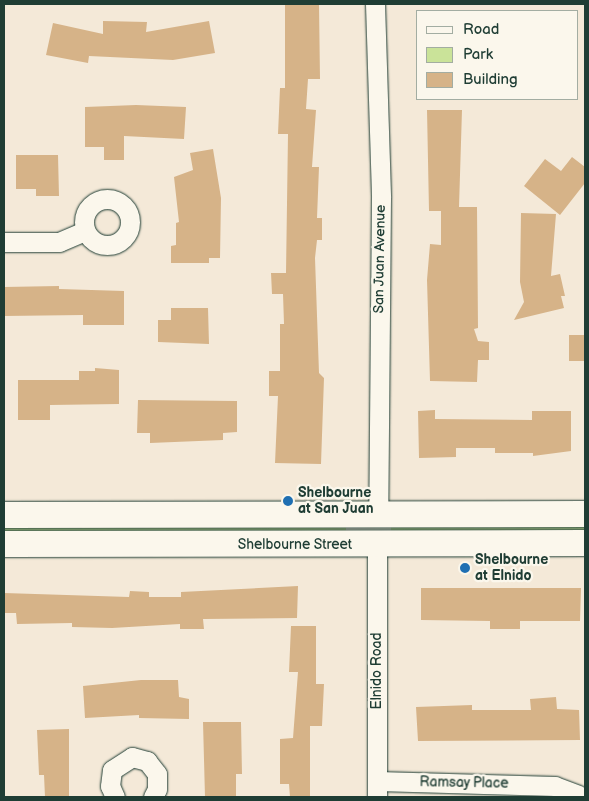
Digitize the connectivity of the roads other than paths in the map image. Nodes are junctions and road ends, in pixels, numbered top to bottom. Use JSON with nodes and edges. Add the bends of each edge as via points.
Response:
{"nodes":[{"id":1,"x":375,"y":4,"type":"edge"},
{"id":2,"x":85,"y":230,"type":"dead end"},
{"id":3,"x":4,"y":242,"type":"edge"},
{"id":4,"x":585,"y":514,"type":"edge"},
{"id":5,"x":4,"y":515,"type":"edge"},
{"id":6,"x":378,"y":515,"type":"junction"},
{"id":7,"x":585,"y":543,"type":"edge"},
{"id":8,"x":4,"y":544,"type":"edge"},
{"id":9,"x":378,"y":545,"type":"junction"},
{"id":10,"x":377,"y":789,"type":"edge"},
{"id":11,"x":580,"y":793,"type":"edge"},
{"id":12,"x":115,"y":797,"type":"edge"},
{"id":13,"x":153,"y":797,"type":"edge"}],
"edges":[{"from":1,"to":6,"type":"street","name":"San Juan Avenue","via":[[381,198]]},
{"from":2,"to":3,"type":"street","via":[[59,242]]},
{"from":4,"to":6,"type":"main road"},
{"from":5,"to":6,"type":"main road"},
{"from":6,"to":9,"type":"main road"},
{"from":7,"to":9,"type":"main road","name":"Shelbourne Street"},
{"from":8,"to":9,"type":"main road","name":"Shelbourne Street"},
{"from":9,"to":10,"type":"street","name":"Elnido Road"},
{"from":10,"to":11,"type":"street","name":"Ramsay Place","via":[[555,786]]},
{"from":12,"to":13,"type":"street","via":[[110,786],[112,770],[132,757],[147,761],[157,774],[157,789]]}]}
